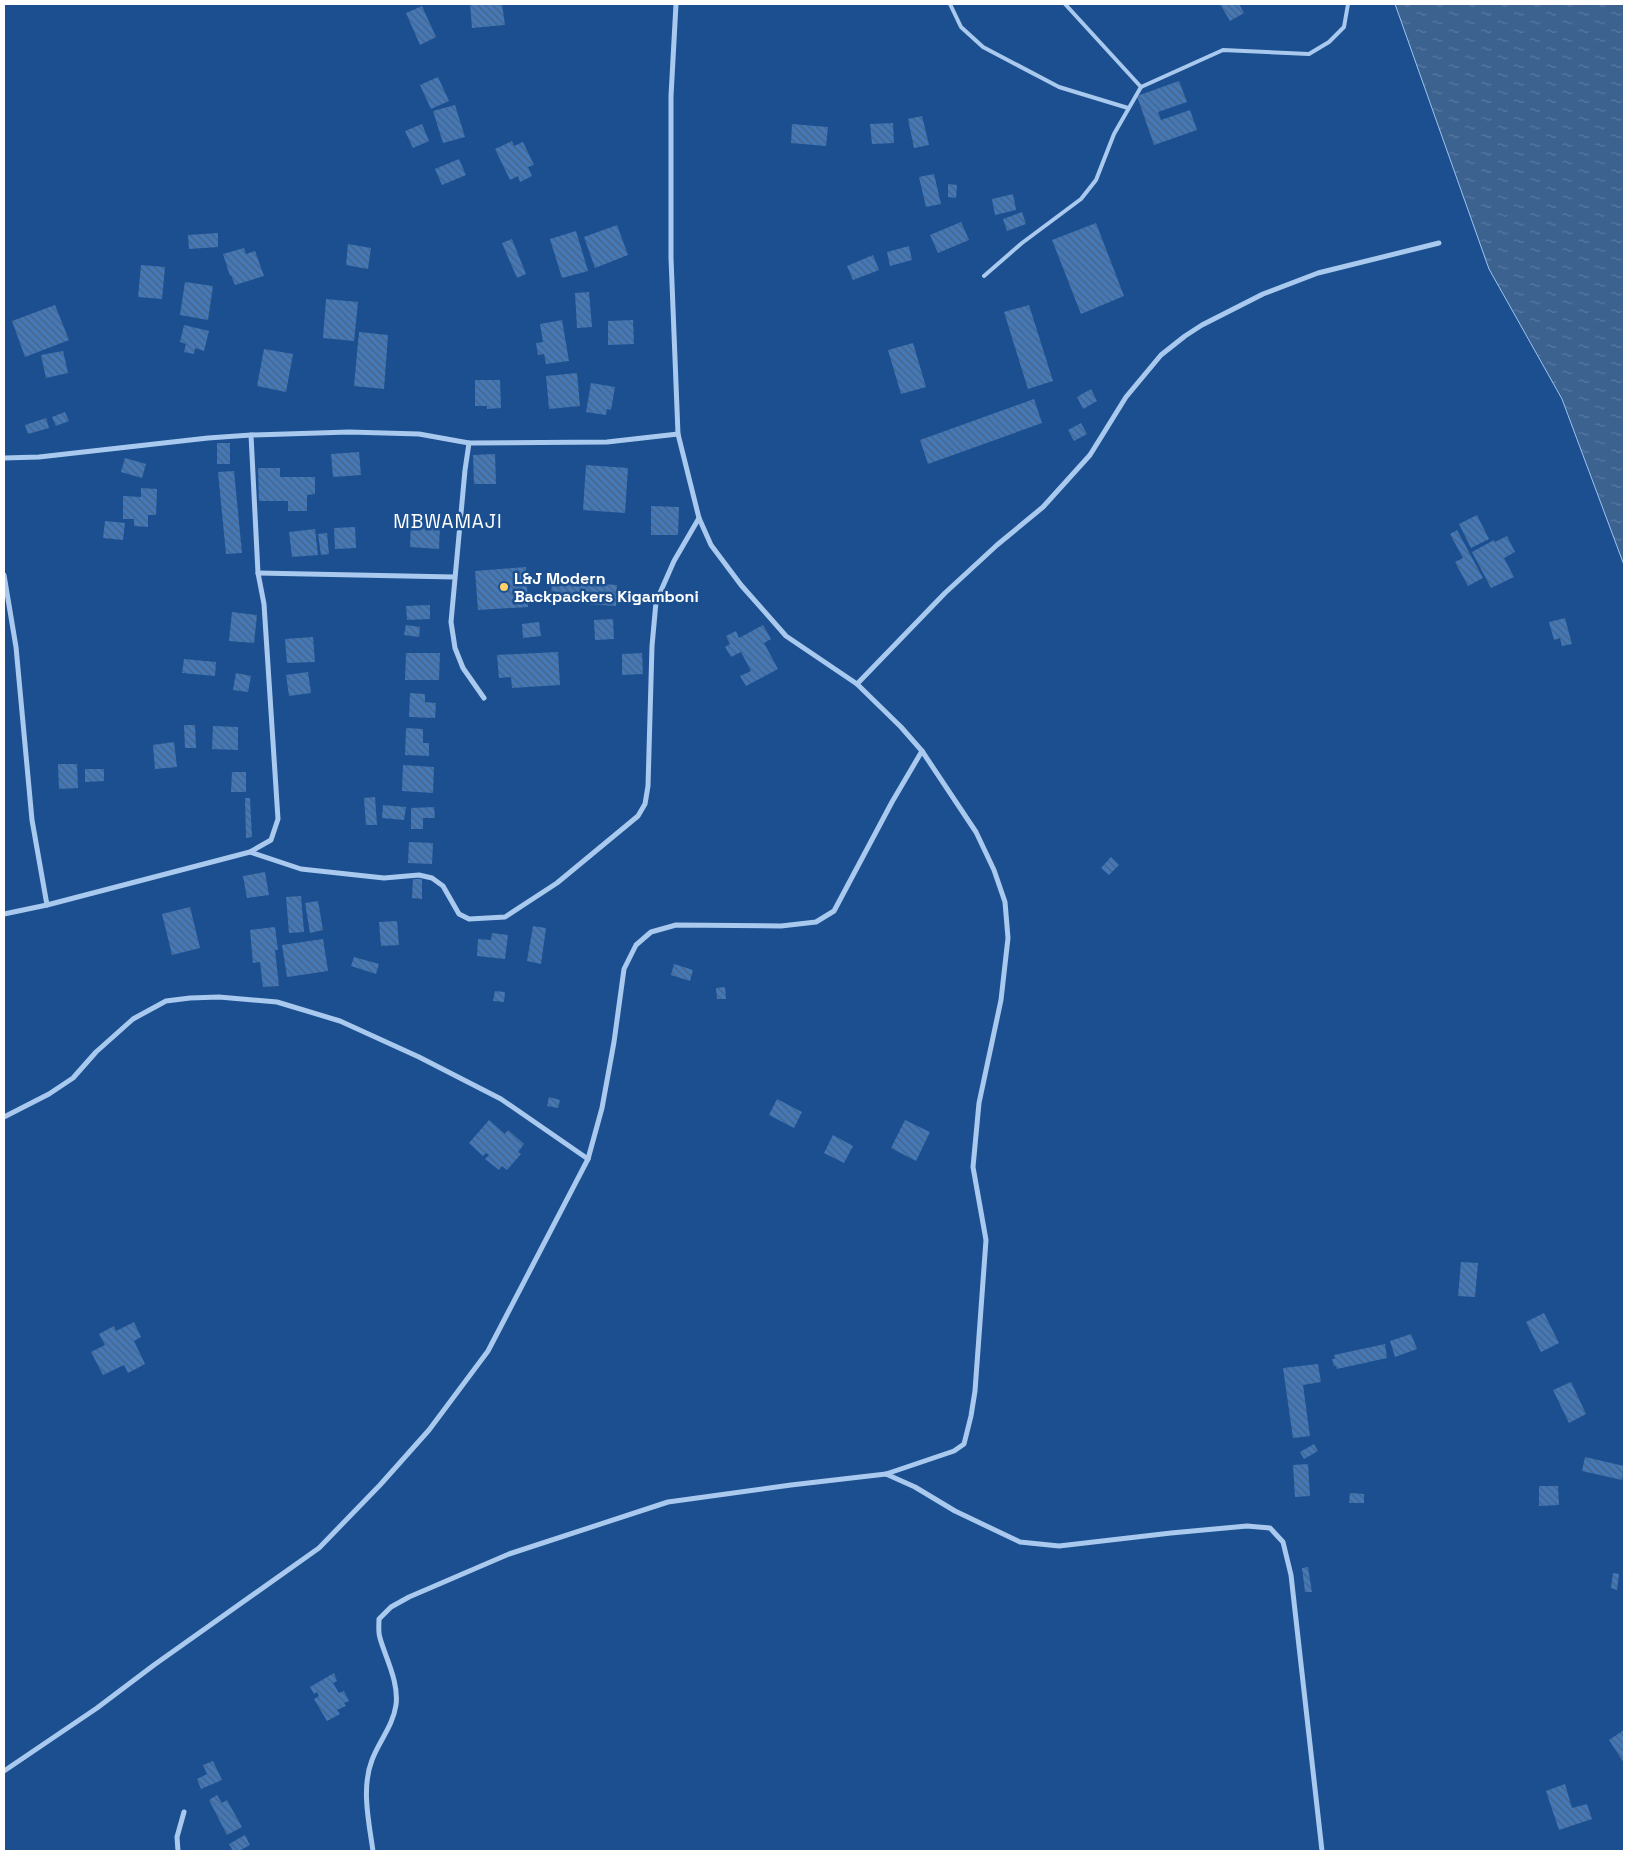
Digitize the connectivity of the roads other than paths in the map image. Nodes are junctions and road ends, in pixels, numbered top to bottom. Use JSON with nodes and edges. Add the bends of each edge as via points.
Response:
{"nodes":[{"id":1,"x":676,"y":4,"type":"edge"},
{"id":2,"x":950,"y":4,"type":"edge"},
{"id":3,"x":1064,"y":4,"type":"edge"},
{"id":4,"x":1348,"y":4,"type":"edge"},
{"id":5,"x":1141,"y":87,"type":"junction"},
{"id":6,"x":1128,"y":108,"type":"junction"},
{"id":7,"x":1439,"y":243,"type":"dead end"},
{"id":8,"x":984,"y":276,"type":"dead end"},
{"id":9,"x":678,"y":434,"type":"junction"},
{"id":10,"x":251,"y":436,"type":"junction"},
{"id":11,"x":469,"y":443,"type":"junction"},
{"id":12,"x":4,"y":458,"type":"edge"},
{"id":13,"x":699,"y":518,"type":"junction"},
{"id":14,"x":258,"y":573,"type":"junction"},
{"id":15,"x":4,"y":575,"type":"edge"},
{"id":16,"x":454,"y":577,"type":"junction"},
{"id":17,"x":857,"y":684,"type":"junction"},
{"id":18,"x":484,"y":698,"type":"dead end"},
{"id":19,"x":922,"y":751,"type":"junction"},
{"id":20,"x":250,"y":852,"type":"junction"},
{"id":21,"x":46,"y":905,"type":"junction"},
{"id":22,"x":4,"y":914,"type":"edge"},
{"id":23,"x":4,"y":1117,"type":"edge"},
{"id":24,"x":588,"y":1158,"type":"junction"},
{"id":25,"x":886,"y":1474,"type":"junction"},
{"id":26,"x":4,"y":1771,"type":"edge"},
{"id":27,"x":184,"y":1812,"type":"dead end"},
{"id":28,"x":178,"y":1851,"type":"edge"},
{"id":29,"x":373,"y":1851,"type":"edge"},
{"id":30,"x":1322,"y":1851,"type":"edge"}],
"edges":[{"from":1,"to":9,"type":"street","via":[[670,96]]},
{"from":2,"to":6,"type":"lane","via":[[961,27],[983,47],[1060,87]]},
{"from":3,"to":5,"type":"lane"},
{"from":4,"to":5,"type":"lane","via":[[1344,27],[1329,42],[1309,54],[1224,50]]},
{"from":5,"to":6,"type":"lane"},
{"from":6,"to":8,"type":"lane","via":[[1096,180],[1081,199]]},
{"from":7,"to":17,"type":"street","via":[[1318,273],[1263,294],[1202,324],[1186,336],[1161,355],[1126,397],[1090,455],[1043,507],[945,593]]},
{"from":9,"to":11,"type":"street","via":[[607,442]]},
{"from":9,"to":13,"type":"street"},
{"from":10,"to":11,"type":"street","via":[[349,432],[419,434]]},
{"from":10,"to":12,"type":"street"},
{"from":10,"to":14,"type":"street"},
{"from":11,"to":16,"type":"street"},
{"from":13,"to":17,"type":"street","via":[[711,545],[786,636]]},
{"from":13,"to":20,"type":"street","via":[[674,560],[656,602],[645,804],[638,816],[557,883],[505,917],[469,919],[459,914],[443,886],[432,878],[419,875],[384,878],[301,869]]},
{"from":14,"to":16,"type":"street"},
{"from":14,"to":20,"type":"street","via":[[264,604],[278,819],[271,840]]},
{"from":15,"to":21,"type":"street","via":[[16,647],[32,820]]},
{"from":16,"to":18,"type":"street","via":[[451,622],[455,648],[463,668]]},
{"from":17,"to":19,"type":"street"},
{"from":19,"to":24,"type":"street","via":[[834,911],[816,922],[781,926],[676,925],[651,932],[636,945],[624,969],[604,1099]]},
{"from":19,"to":25,"type":"street","via":[[976,832],[994,870],[1005,902],[1008,938],[1001,1000],[979,1103],[973,1167],[986,1240],[971,1416],[964,1444],[954,1451]]},
{"from":20,"to":21,"type":"street"},
{"from":21,"to":22,"type":"street"},
{"from":23,"to":24,"type":"street","via":[[73,1078],[133,1019],[166,1001],[219,997],[277,1002],[340,1021],[501,1099]]},
{"from":24,"to":26,"type":"street","via":[[488,1351],[429,1430],[320,1548]]},
{"from":25,"to":29,"type":"street","via":[[668,1502],[509,1554],[408,1597],[392,1607],[378,1619],[396,1704],[388,1730],[371,1763],[367,1782]]},
{"from":25,"to":30,"type":"street","via":[[1020,1542],[1060,1546],[1247,1526],[1270,1528],[1283,1542],[1291,1575]]},
{"from":27,"to":28,"type":"street","via":[[177,1837]]}]}
